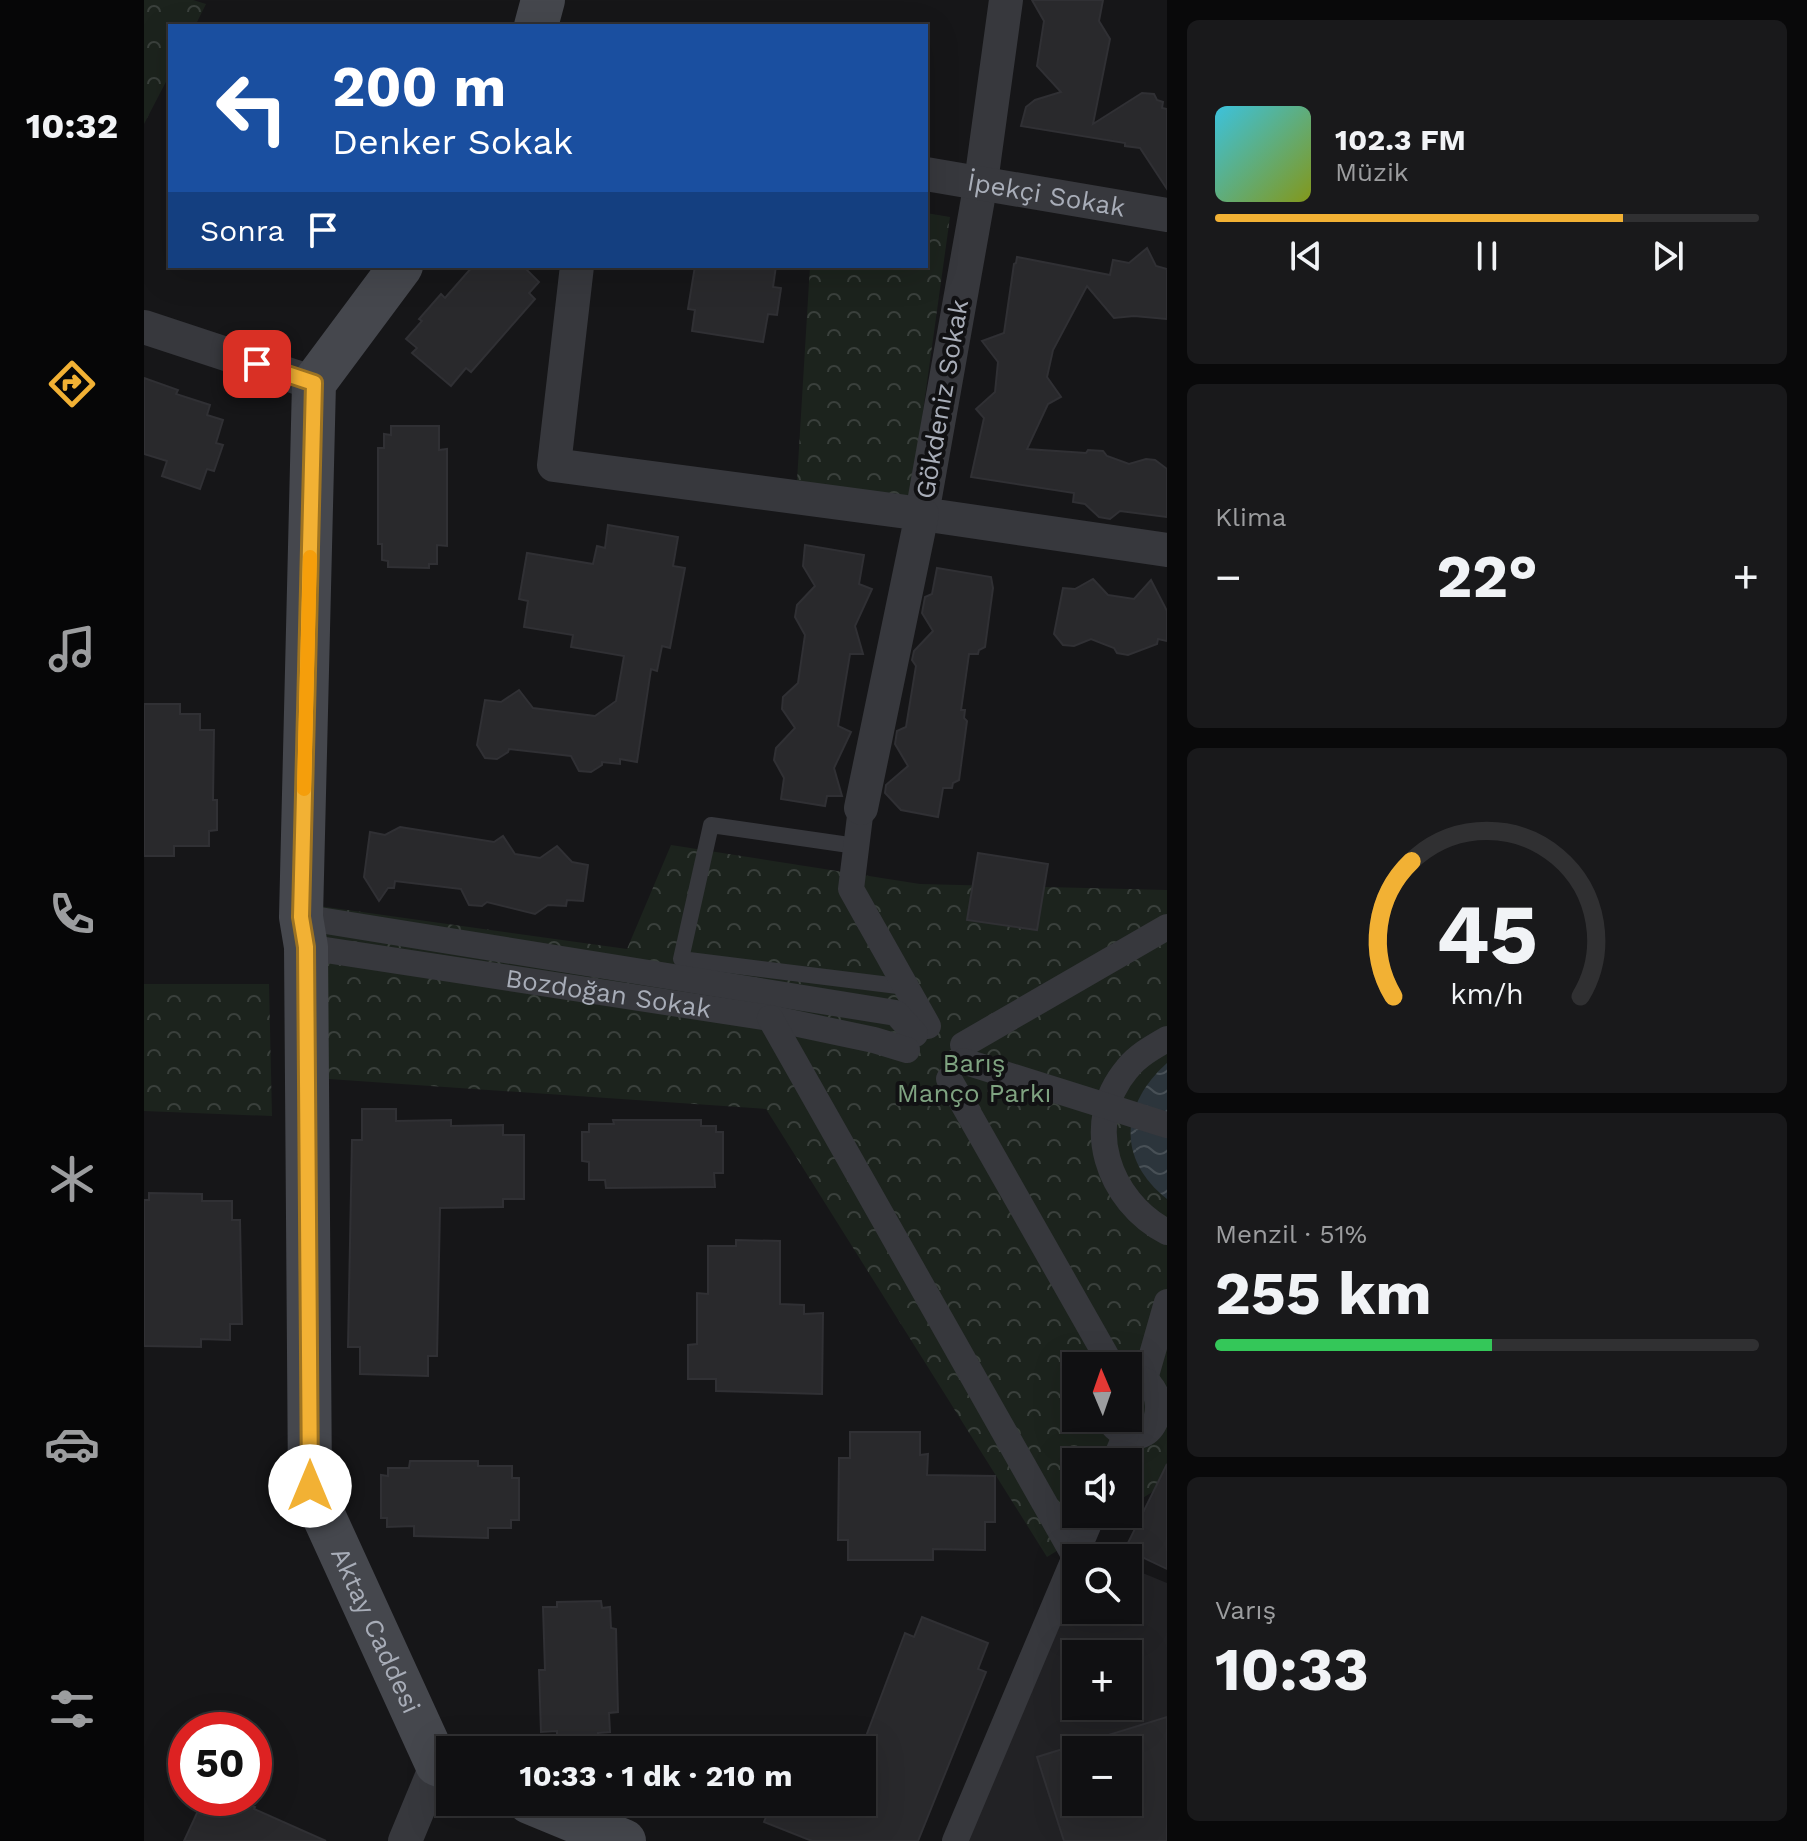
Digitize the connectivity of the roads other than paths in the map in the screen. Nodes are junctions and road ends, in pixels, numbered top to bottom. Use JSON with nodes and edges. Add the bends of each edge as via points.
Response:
{"nodes":[{"id":1,"x":543,"y":0,"type":"edge"},
{"id":2,"x":1006,"y":0,"type":"edge"},
{"id":3,"x":537,"y":24,"type":"edge"},
{"id":4,"x":928,"y":174,"type":"edge"},
{"id":5,"x":981,"y":182,"type":"junction"},
{"id":6,"x":1167,"y":215,"type":"edge"},
{"id":7,"x":400,"y":268,"type":"edge"},
{"id":8,"x":577,"y":268,"type":"edge"},
{"id":9,"x":144,"y":327,"type":"edge"},
{"id":10,"x":314,"y":383,"type":"junction"},
{"id":11,"x":922,"y":514,"type":"junction"},
{"id":12,"x":1167,"y":550,"type":"edge"},
{"id":13,"x":861,"y":808,"type":"joint"},
{"id":14,"x":856,"y":846,"type":"junction"},
{"id":15,"x":1167,"y":927,"type":"edge"},
{"id":16,"x":304,"y":932,"type":"junction"},
{"id":17,"x":906,"y":987,"type":"junction"},
{"id":18,"x":770,"y":1018,"type":"junction"},
{"id":19,"x":917,"y":1037,"type":"junction"},
{"id":20,"x":1167,"y":1039,"type":"edge"},
{"id":21,"x":958,"y":1062,"type":"junction"},
{"id":22,"x":1108,"y":1107,"type":"junction"},
{"id":23,"x":1167,"y":1125,"type":"edge"},
{"id":24,"x":1167,"y":1232,"type":"edge"},
{"id":25,"x":1167,"y":1302,"type":"edge"},
{"id":26,"x":1105,"y":1352,"type":"edge"},
{"id":27,"x":1150,"y":1386,"type":"edge"},
{"id":28,"x":1138,"y":1432,"type":"edge"},
{"id":29,"x":1062,"y":1551,"type":"edge"},
{"id":30,"x":1062,"y":1588,"type":"edge"},
{"id":31,"x":436,"y":1750,"type":"edge"},
{"id":32,"x":436,"y":1782,"type":"edge"},
{"id":33,"x":563,"y":1816,"type":"edge"},
{"id":34,"x":405,"y":1841,"type":"edge"},
{"id":35,"x":624,"y":1841,"type":"edge"},
{"id":36,"x":955,"y":1841,"type":"edge"}],
"edges":[{"from":1,"to":3,"type":"main road"},
{"from":2,"to":5,"type":"street","name":"Gökdeniz Sokak"},
{"from":4,"to":5,"type":"street","name":"İpekçi Sokak"},
{"from":5,"to":6,"type":"street","name":"İpekçi Sokak"},
{"from":5,"to":11,"type":"street","name":"Gökdeniz Sokak"},
{"from":7,"to":10,"type":"main road"},
{"from":8,"to":11,"type":"street","via":[[554,465]]},
{"from":9,"to":10,"type":"street"},
{"from":10,"to":16,"type":"main road","name":"Aktay Caddesi"},
{"from":11,"to":12,"type":"street","name":"Gökdeniz Sokak"},
{"from":11,"to":13,"type":"street"},
{"from":13,"to":14,"type":"street"},
{"from":14,"to":17,"type":"street","via":[[851,889]]},
{"from":14,"to":17,"type":"lane","via":[[711,825],[681,959]]},
{"from":15,"to":21,"type":"street"},
{"from":16,"to":18,"type":"street","name":"Bozdoğan Sokak"},
{"from":16,"to":19,"type":"street","via":[[896,1013]]},
{"from":16,"to":31,"type":"main road","name":"Aktay Caddesi","via":[[310,1486]]},
{"from":17,"to":19,"type":"street"},
{"from":18,"to":19,"type":"street","name":"Bozdoğan Sokak","via":[[874,1040]]},
{"from":18,"to":29,"type":"street"},
{"from":20,"to":22,"type":"street","via":[[1127,1069]]},
{"from":21,"to":22,"type":"street"},
{"from":21,"to":26,"type":"street"},
{"from":22,"to":23,"type":"street"},
{"from":22,"to":24,"type":"street","via":[[1105,1150],[1113,1178],[1128,1203]]},
{"from":25,"to":27,"type":"street"},
{"from":27,"to":28,"type":"street","via":[[1165,1404],[1160,1423],[1145,1434]]},
{"from":30,"to":36,"type":"street"},
{"from":32,"to":34,"type":"street"},
{"from":33,"to":35,"type":"main road"}]}
